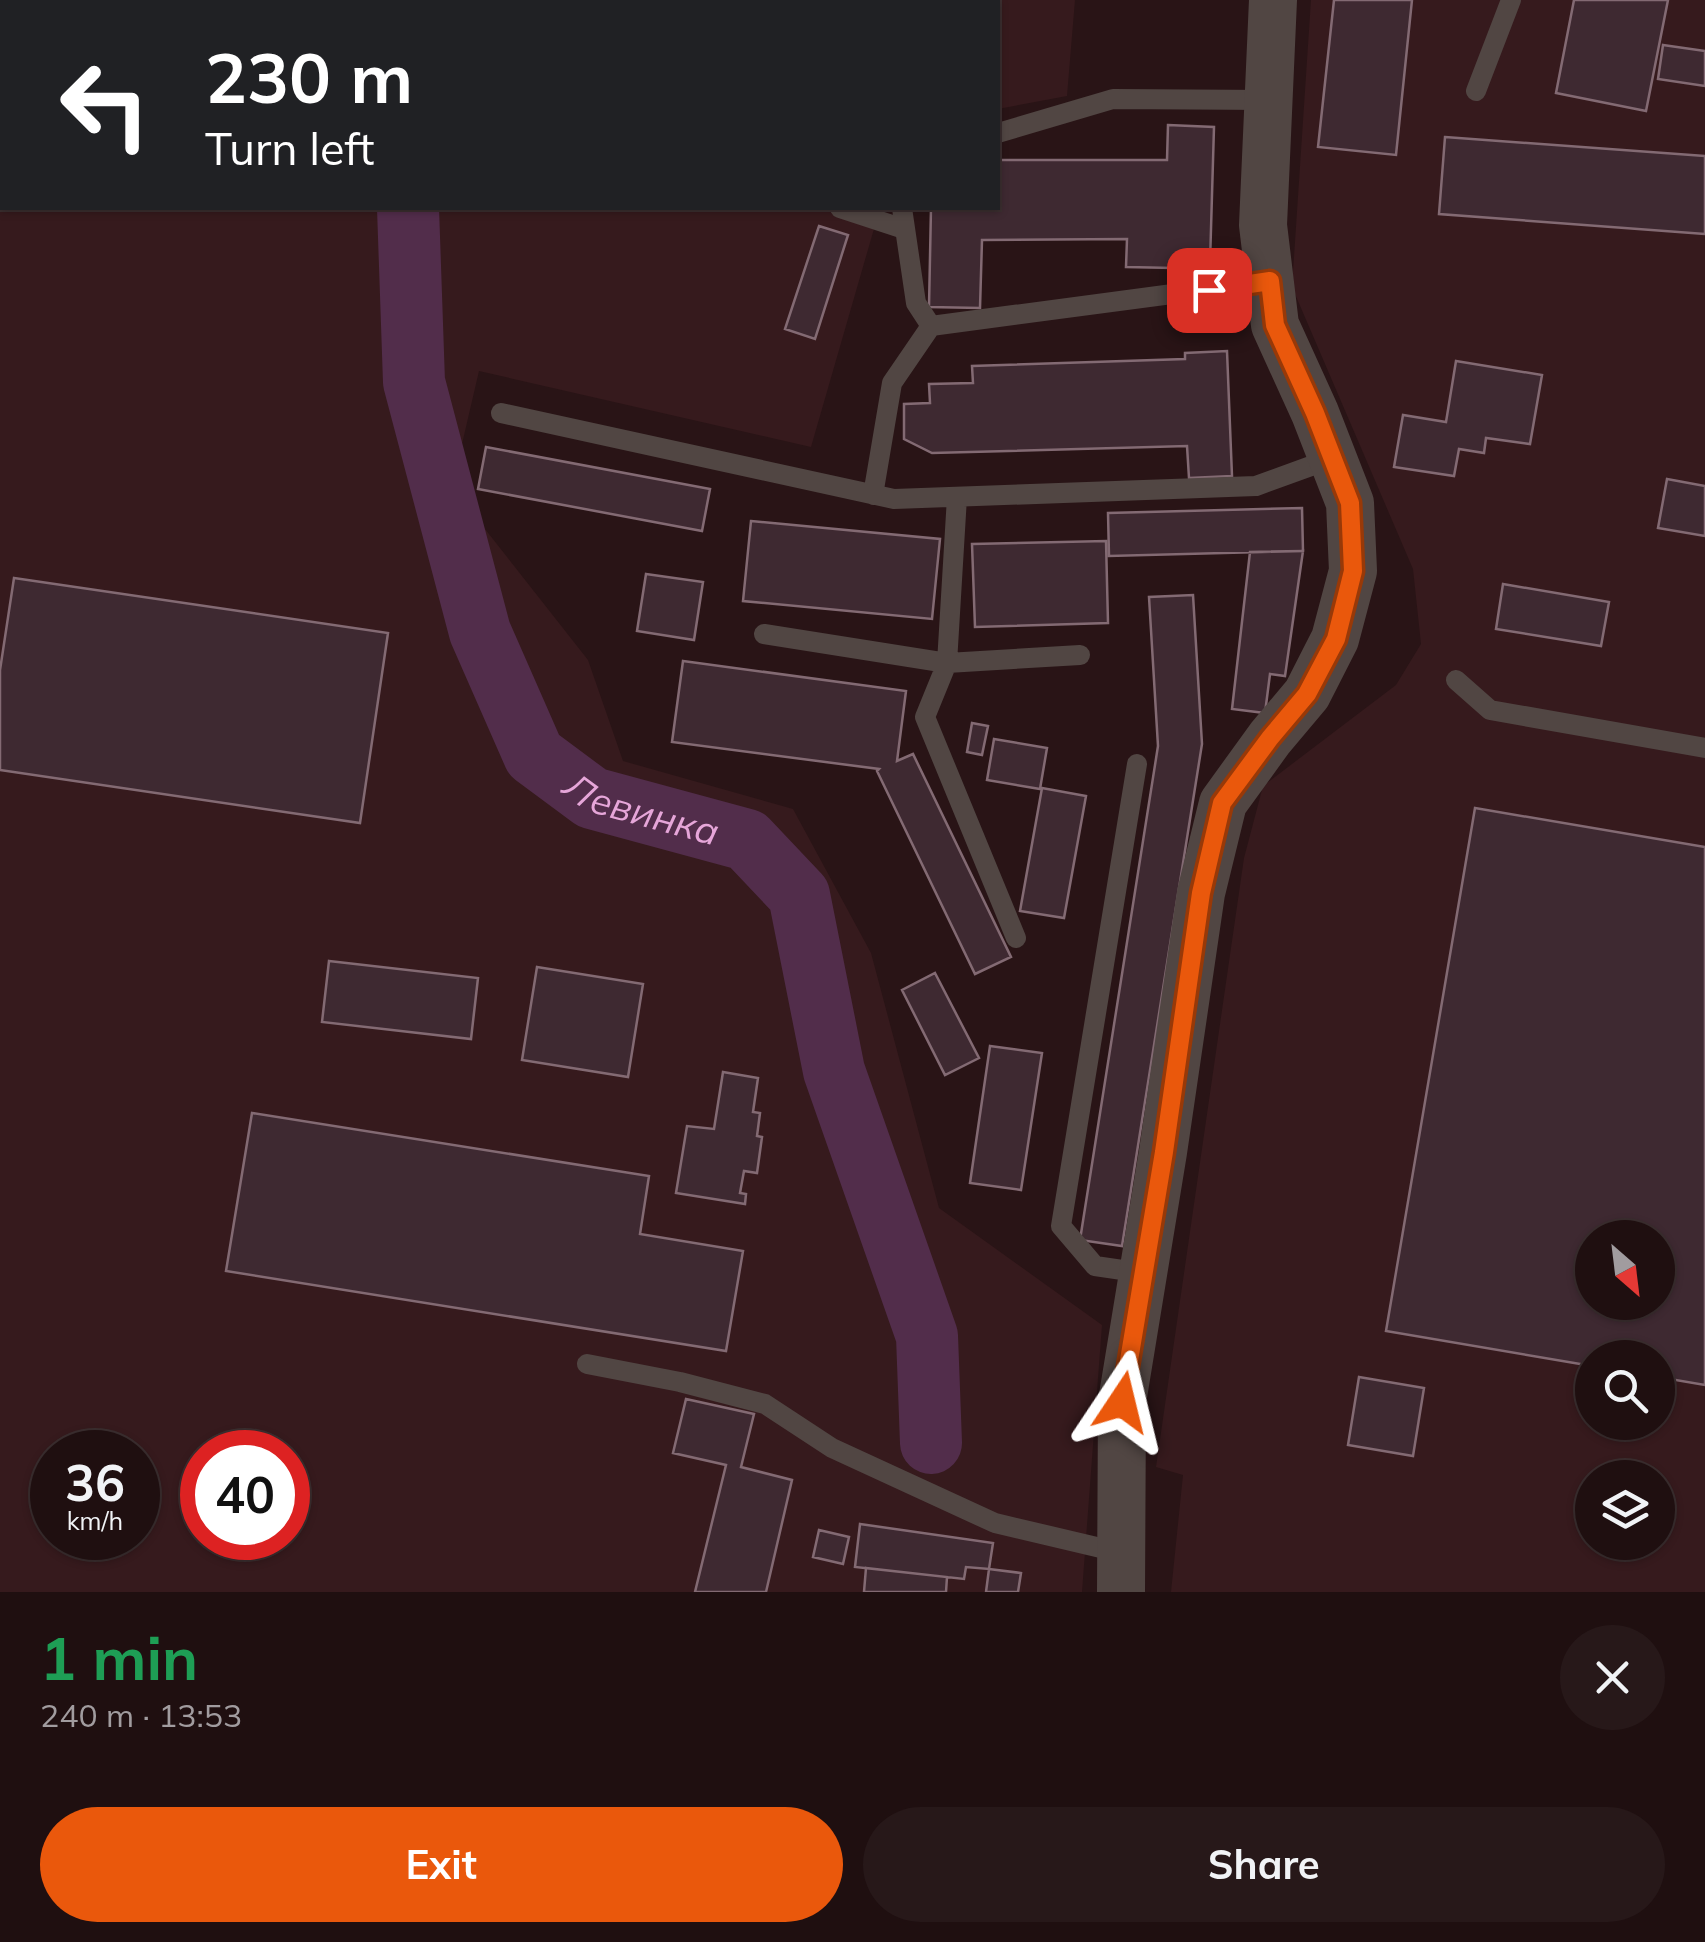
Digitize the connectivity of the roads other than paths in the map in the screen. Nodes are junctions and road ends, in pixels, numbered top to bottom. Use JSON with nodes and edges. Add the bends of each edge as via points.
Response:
{"nodes":[{"id":1,"x":1272,"y":0,"type":"edge"},
{"id":2,"x":1511,"y":0,"type":"edge"},
{"id":3,"x":1476,"y":91,"type":"dead end"},
{"id":4,"x":1268,"y":100,"type":"junction"},
{"id":5,"x":1000,"y":132,"type":"edge"},
{"id":6,"x":853,"y":210,"type":"edge"},
{"id":7,"x":903,"y":218,"type":"edge"},
{"id":8,"x":1270,"y":281,"type":"junction"},
{"id":9,"x":931,"y":326,"type":"junction"},
{"id":10,"x":501,"y":413,"type":"dead end"},
{"id":11,"x":1332,"y":458,"type":"junction"},
{"id":12,"x":873,"y":495,"type":"junction"},
{"id":13,"x":957,"y":497,"type":"junction"},
{"id":14,"x":764,"y":634,"type":"dead end"},
{"id":15,"x":1080,"y":655,"type":"dead end"},
{"id":16,"x":947,"y":663,"type":"junction"},
{"id":17,"x":1456,"y":680,"type":"dead end"},
{"id":18,"x":1705,"y":748,"type":"edge"},
{"id":19,"x":1137,"y":764,"type":"dead end"},
{"id":20,"x":1016,"y":938,"type":"dead end"},
{"id":21,"x":1143,"y":1273,"type":"junction"},
{"id":22,"x":588,"y":1364,"type":"dead end"},
{"id":23,"x":1122,"y":1573,"type":"edge"}],
"edges":[{"from":1,"to":4,"type":"street"},
{"from":2,"to":3,"type":"lane"},
{"from":4,"to":5,"type":"lane","via":[[1112,99]]},
{"from":4,"to":8,"type":"street","via":[[1263,224]]},
{"from":6,"to":7,"type":"lane"},
{"from":7,"to":9,"type":"lane","via":[[916,303]]},
{"from":8,"to":9,"type":"lane"},
{"from":8,"to":11,"type":"street","via":[[1275,325]]},
{"from":9,"to":12,"type":"lane","via":[[892,382]]},
{"from":10,"to":12,"type":"lane"},
{"from":11,"to":13,"type":"lane","via":[[1256,486]]},
{"from":11,"to":21,"type":"street","via":[[1350,503],[1353,571],[1336,639],[1307,694],[1222,803],[1201,893]]},
{"from":12,"to":13,"type":"lane"},
{"from":13,"to":16,"type":"lane"},
{"from":14,"to":16,"type":"lane"},
{"from":15,"to":16,"type":"lane"},
{"from":16,"to":20,"type":"lane","via":[[926,718]]},
{"from":17,"to":18,"type":"lane","via":[[1490,710]]},
{"from":19,"to":21,"type":"lane","via":[[1062,1226],[1095,1266]]},
{"from":21,"to":23,"type":"street","via":[[1122,1402]]},
{"from":22,"to":23,"type":"lane","via":[[765,1404],[832,1448]]}]}
